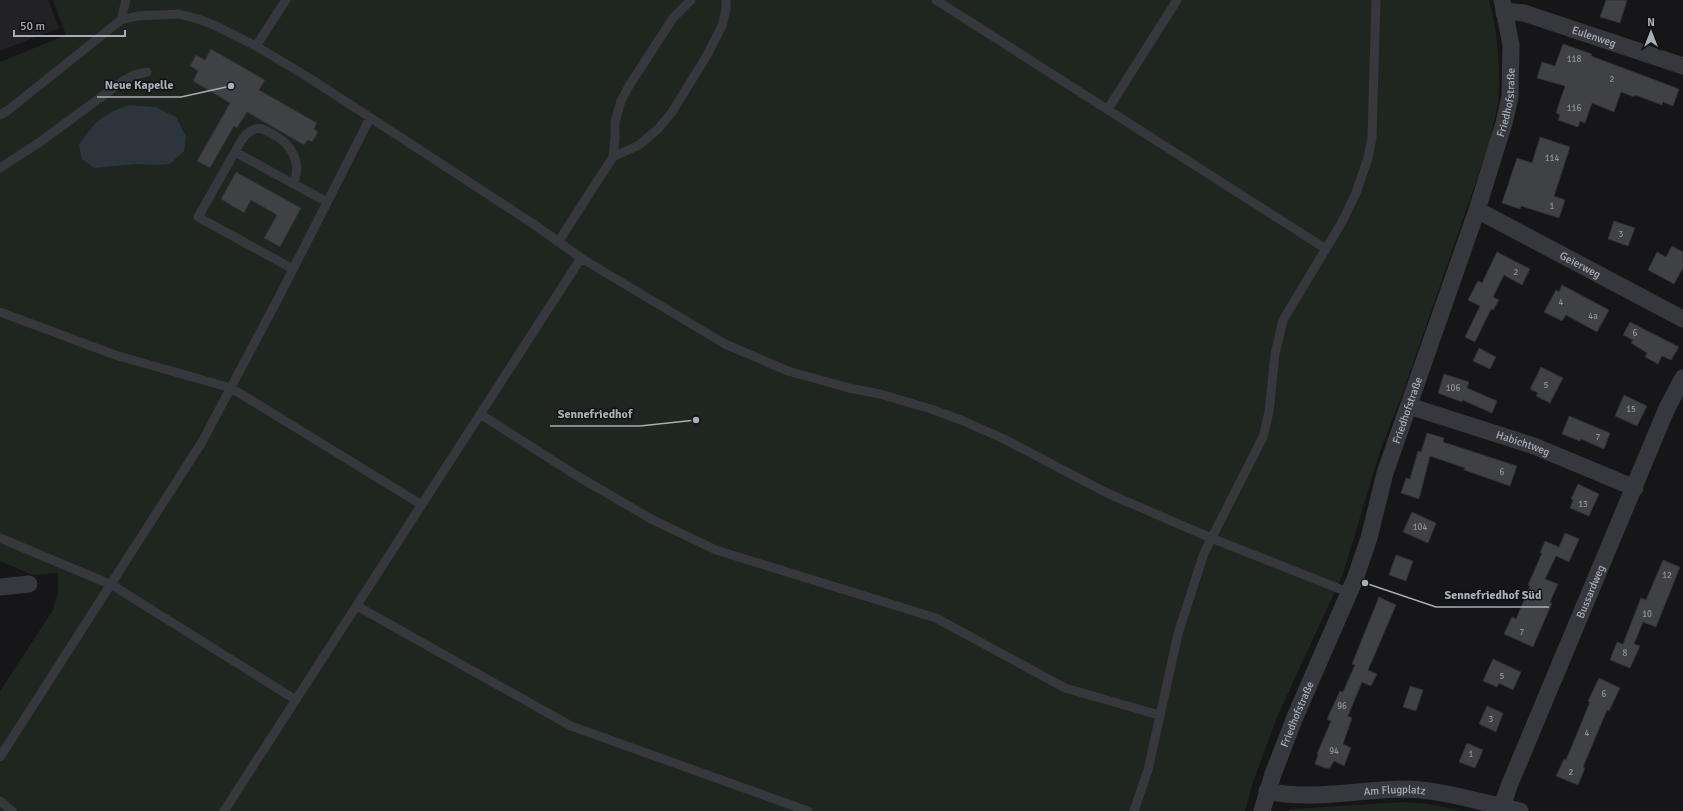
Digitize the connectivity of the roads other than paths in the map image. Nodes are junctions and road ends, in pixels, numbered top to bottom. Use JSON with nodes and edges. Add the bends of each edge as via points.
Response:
{"nodes":[{"id":1,"x":126,"y":0,"type":"edge"},
{"id":2,"x":286,"y":0,"type":"edge"},
{"id":3,"x":691,"y":0,"type":"edge"},
{"id":4,"x":726,"y":0,"type":"edge"},
{"id":5,"x":936,"y":0,"type":"edge"},
{"id":6,"x":1376,"y":0,"type":"edge"},
{"id":7,"x":1175,"y":1,"type":"edge"},
{"id":8,"x":1503,"y":6,"type":"edge"},
{"id":9,"x":121,"y":20,"type":"junction"},
{"id":10,"x":256,"y":46,"type":"junction"},
{"id":11,"x":1683,"y":66,"type":"edge"},
{"id":12,"x":147,"y":72,"type":"dead end"},
{"id":13,"x":1108,"y":109,"type":"junction"},
{"id":14,"x":0,"y":115,"type":"edge"},
{"id":15,"x":370,"y":118,"type":"junction"},
{"id":16,"x":235,"y":152,"type":"junction"},
{"id":17,"x":613,"y":156,"type":"junction"},
{"id":18,"x":0,"y":168,"type":"edge"},
{"id":19,"x":293,"y":184,"type":"junction"},
{"id":20,"x":327,"y":202,"type":"junction"},
{"id":21,"x":1477,"y":210,"type":"junction"},
{"id":22,"x":558,"y":242,"type":"junction"},
{"id":23,"x":1326,"y":249,"type":"junction"},
{"id":24,"x":581,"y":258,"type":"junction"},
{"id":25,"x":293,"y":269,"type":"junction"},
{"id":26,"x":0,"y":312,"type":"edge"},
{"id":27,"x":1683,"y":318,"type":"edge"},
{"id":28,"x":1683,"y":378,"type":"edge"},
{"id":29,"x":231,"y":388,"type":"junction"},
{"id":30,"x":1409,"y":406,"type":"junction"},
{"id":31,"x":480,"y":414,"type":"junction"},
{"id":32,"x":1634,"y":488,"type":"junction"},
{"id":33,"x":422,"y":505,"type":"junction"},
{"id":34,"x":0,"y":538,"type":"edge"},
{"id":35,"x":1211,"y":538,"type":"junction"},
{"id":36,"x":29,"y":584,"type":"dead end"},
{"id":37,"x":112,"y":585,"type":"junction"},
{"id":38,"x":0,"y":587,"type":"edge"},
{"id":39,"x":1350,"y":593,"type":"junction"},
{"id":40,"x":357,"y":606,"type":"junction"},
{"id":41,"x":296,"y":700,"type":"junction"},
{"id":42,"x":1159,"y":716,"type":"junction"},
{"id":43,"x":0,"y":757,"type":"edge"},
{"id":44,"x":1267,"y":791,"type":"junction"},
{"id":45,"x":0,"y":801,"type":"edge"},
{"id":46,"x":1502,"y":807,"type":"junction"},
{"id":47,"x":12,"y":811,"type":"edge"},
{"id":48,"x":224,"y":811,"type":"edge"},
{"id":49,"x":808,"y":811,"type":"edge"},
{"id":50,"x":1134,"y":811,"type":"edge"},
{"id":51,"x":1262,"y":811,"type":"edge"},
{"id":52,"x":1520,"y":811,"type":"edge"}],
"edges":[{"from":1,"to":9,"type":"lane"},
{"from":2,"to":10,"type":"lane"},
{"from":3,"to":17,"type":"lane","via":[[673,18],[621,101],[615,122]]},
{"from":4,"to":17,"type":"lane","via":[[722,26],[670,116],[640,145]]},
{"from":5,"to":13,"type":"lane"},
{"from":6,"to":23,"type":"lane","via":[[1372,138],[1368,158],[1356,193]]},
{"from":7,"to":13,"type":"lane"},
{"from":8,"to":11,"type":"street","name":"Eulenweg","via":[[1513,12],[1524,13]]},
{"from":8,"to":21,"type":"street","name":"Friedhofstraße","via":[[1511,45],[1510,96]]},
{"from":9,"to":10,"type":"lane","via":[[137,16],[178,14],[198,18]]},
{"from":9,"to":14,"type":"lane"},
{"from":10,"to":15,"type":"lane"},
{"from":12,"to":18,"type":"lane","via":[[124,81]]},
{"from":13,"to":23,"type":"lane"},
{"from":15,"to":20,"type":"lane"},
{"from":15,"to":22,"type":"lane","via":[[536,225]]},
{"from":16,"to":19,"type":"lane"},
{"from":16,"to":19,"type":"lane","via":[[243,137],[255,129],[264,129],[281,138],[292,150],[298,166]]},
{"from":16,"to":25,"type":"lane","via":[[198,217]]},
{"from":17,"to":22,"type":"lane"},
{"from":19,"to":20,"type":"lane"},
{"from":20,"to":25,"type":"lane"},
{"from":21,"to":27,"type":"street","name":"Geierweg"},
{"from":21,"to":30,"type":"street","name":"Friedhofstraße"},
{"from":22,"to":24,"type":"lane"},
{"from":23,"to":35,"type":"lane","via":[[1283,320],[1275,354],[1269,412],[1263,437]]},
{"from":24,"to":31,"type":"lane"},
{"from":24,"to":35,"type":"lane","via":[[725,344],[788,371],[880,394],[961,420],[1107,493]]},
{"from":25,"to":29,"type":"lane"},
{"from":26,"to":29,"type":"lane","via":[[115,354]]},
{"from":28,"to":32,"type":"street","name":"Bussardweg","via":[[1667,408]]},
{"from":29,"to":33,"type":"lane"},
{"from":29,"to":37,"type":"lane","via":[[202,442]]},
{"from":30,"to":32,"type":"street","name":"Habichtweg","via":[[1534,446]]},
{"from":30,"to":39,"type":"street","name":"Friedhofstraße","via":[[1385,473],[1369,538]]},
{"from":31,"to":33,"type":"lane"},
{"from":31,"to":42,"type":"lane","via":[[574,474],[653,520],[716,550],[936,618],[1065,688]]},
{"from":32,"to":46,"type":"street","name":"Bussardweg"},
{"from":33,"to":40,"type":"lane"},
{"from":34,"to":37,"type":"lane"},
{"from":35,"to":39,"type":"lane"},
{"from":35,"to":42,"type":"lane","via":[[1178,634]]},
{"from":36,"to":38,"type":"street"},
{"from":37,"to":41,"type":"lane"},
{"from":37,"to":43,"type":"lane"},
{"from":39,"to":44,"type":"street","name":"Friedhofstraße","via":[[1295,717]]},
{"from":40,"to":41,"type":"lane"},
{"from":40,"to":49,"type":"lane","via":[[571,726]]},
{"from":41,"to":48,"type":"lane"},
{"from":42,"to":50,"type":"lane","via":[[1148,770]]},
{"from":44,"to":46,"type":"street","name":"Am Flugplatz","via":[[1293,795],[1409,789]]},
{"from":44,"to":51,"type":"street","name":"Friedhofstraße"},
{"from":45,"to":47,"type":"lane"},
{"from":46,"to":52,"type":"street","name":"Am Flugplatz"}]}
